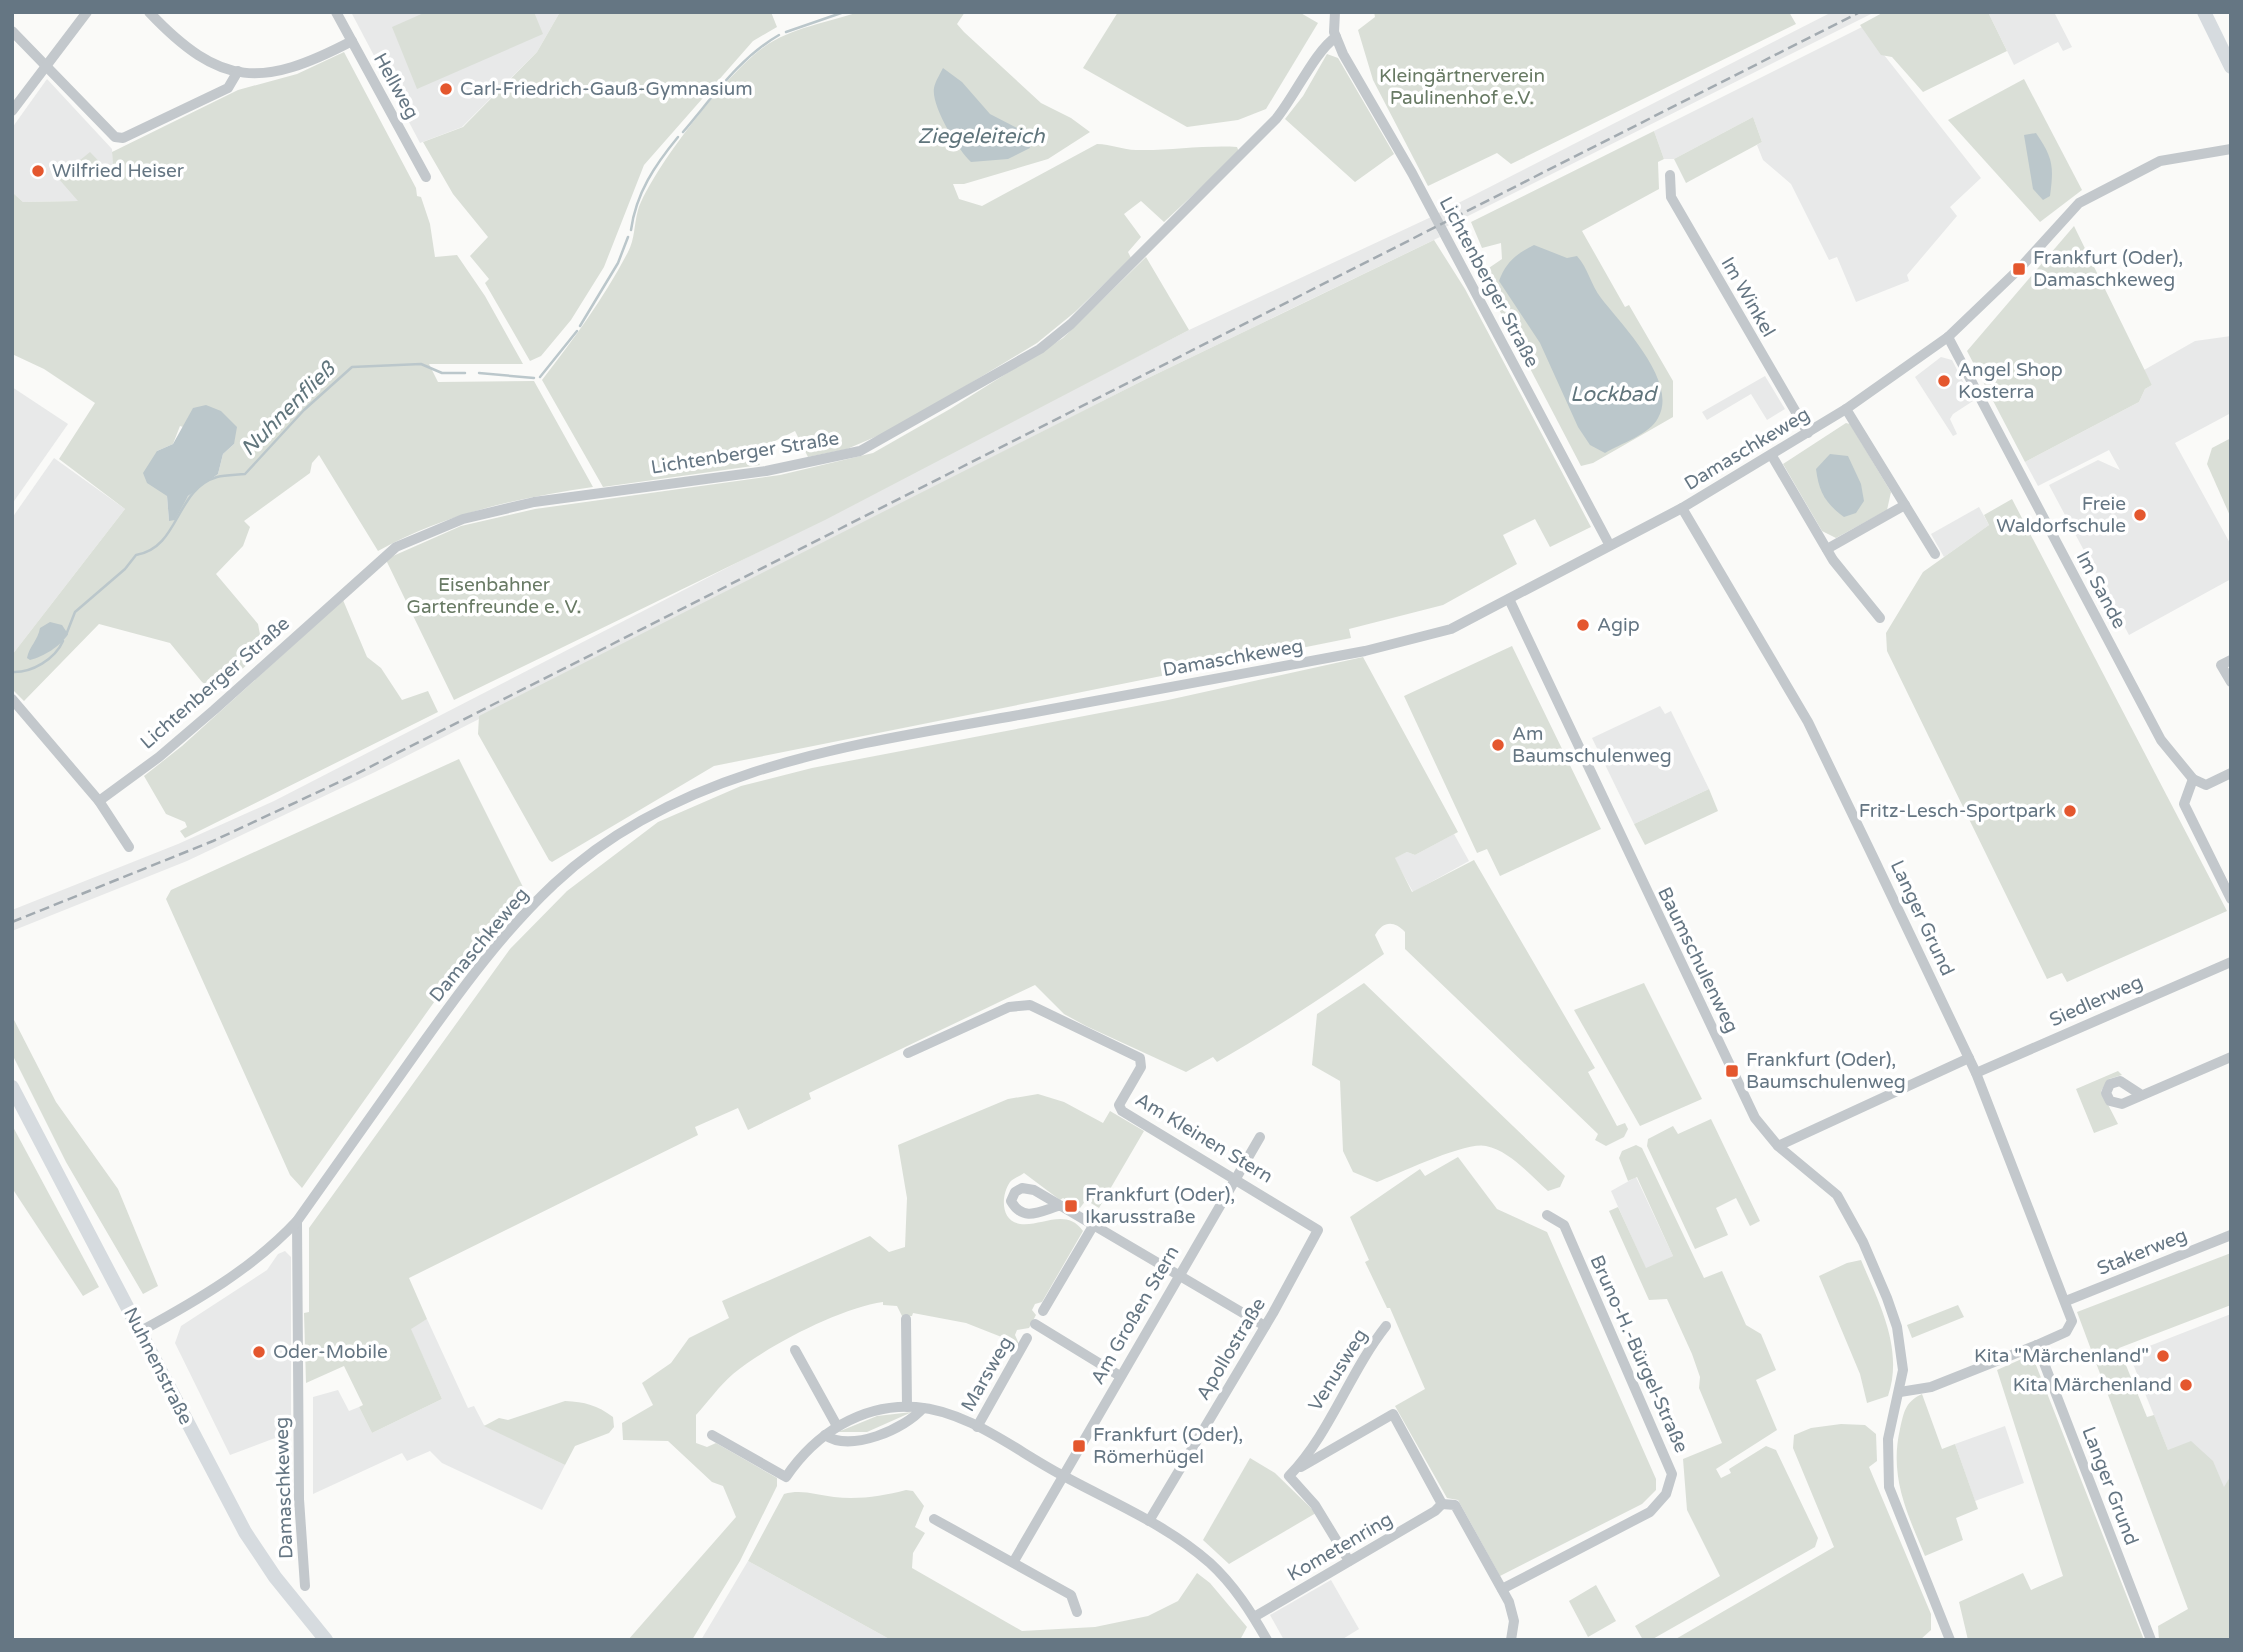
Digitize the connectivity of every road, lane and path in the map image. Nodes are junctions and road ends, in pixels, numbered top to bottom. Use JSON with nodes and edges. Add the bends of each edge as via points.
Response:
{"nodes":[{"id":1,"x":87,"y":12,"type":"edge"},
{"id":2,"x":149,"y":12,"type":"edge"},
{"id":3,"x":336,"y":12,"type":"edge"},
{"id":4,"x":1335,"y":12,"type":"edge"},
{"id":5,"x":2204,"y":12,"type":"edge"},
{"id":6,"x":12,"y":31,"type":"edge"},
{"id":7,"x":1336,"y":37,"type":"junction"},
{"id":8,"x":352,"y":41,"type":"junction"},
{"id":9,"x":45,"y":65,"type":"junction"},
{"id":10,"x":2231,"y":67,"type":"edge"},
{"id":11,"x":238,"y":71,"type":"junction"},
{"id":12,"x":12,"y":111,"type":"edge"},
{"id":13,"x":2231,"y":149,"type":"edge"},
{"id":14,"x":1670,"y":175,"type":"dead end"},
{"id":15,"x":426,"y":177,"type":"dead end"},
{"id":16,"x":1948,"y":337,"type":"junction"},
{"id":17,"x":1846,"y":410,"type":"junction"},
{"id":18,"x":1808,"y":433,"type":"junction"},
{"id":19,"x":1772,"y":456,"type":"junction"},
{"id":20,"x":1905,"y":505,"type":"junction"},
{"id":21,"x":1682,"y":508,"type":"junction"},
{"id":22,"x":1609,"y":544,"type":"junction"},
{"id":23,"x":1827,"y":549,"type":"junction"},
{"id":24,"x":1934,"y":554,"type":"dead end"},
{"id":25,"x":1508,"y":599,"type":"junction"},
{"id":26,"x":1880,"y":618,"type":"dead end"},
{"id":27,"x":2231,"y":660,"type":"edge"},
{"id":28,"x":2231,"y":682,"type":"edge"},
{"id":29,"x":12,"y":699,"type":"edge"},
{"id":30,"x":2231,"y":773,"type":"edge"},
{"id":31,"x":2193,"y":779,"type":"junction"},
{"id":32,"x":99,"y":801,"type":"junction"},
{"id":33,"x":129,"y":847,"type":"dead end"},
{"id":34,"x":2231,"y":899,"type":"edge"},
{"id":35,"x":2231,"y":962,"type":"edge"},
{"id":36,"x":908,"y":1053,"type":"dead end"},
{"id":37,"x":2231,"y":1057,"type":"edge"},
{"id":38,"x":1969,"y":1058,"type":"junction"},
{"id":39,"x":1976,"y":1073,"type":"junction"},
{"id":40,"x":12,"y":1087,"type":"edge"},
{"id":41,"x":2140,"y":1094,"type":"dead end"},
{"id":42,"x":1260,"y":1137,"type":"dead end"},
{"id":43,"x":1778,"y":1146,"type":"junction"},
{"id":44,"x":1236,"y":1177,"type":"junction"},
{"id":45,"x":1058,"y":1206,"type":"dead end"},
{"id":46,"x":1547,"y":1215,"type":"dead end"},
{"id":47,"x":298,"y":1221,"type":"junction"},
{"id":48,"x":1093,"y":1226,"type":"junction"},
{"id":49,"x":1318,"y":1230,"type":"joint"},
{"id":50,"x":2231,"y":1235,"type":"edge"},
{"id":51,"x":1178,"y":1275,"type":"junction"},
{"id":52,"x":2066,"y":1301,"type":"junction"},
{"id":53,"x":1043,"y":1311,"type":"dead end"},
{"id":54,"x":906,"y":1319,"type":"dead end"},
{"id":55,"x":1035,"y":1324,"type":"dead end"},
{"id":56,"x":1265,"y":1326,"type":"junction"},
{"id":57,"x":1386,"y":1326,"type":"dead end"},
{"id":58,"x":141,"y":1331,"type":"junction"},
{"id":59,"x":1027,"y":1338,"type":"dead end"},
{"id":60,"x":2037,"y":1345,"type":"junction"},
{"id":61,"x":795,"y":1350,"type":"dead end"},
{"id":62,"x":1120,"y":1376,"type":"junction"},
{"id":63,"x":1900,"y":1392,"type":"junction"},
{"id":64,"x":907,"y":1407,"type":"junction"},
{"id":65,"x":923,"y":1408,"type":"junction"},
{"id":66,"x":837,"y":1426,"type":"junction"},
{"id":67,"x":977,"y":1427,"type":"junction"},
{"id":68,"x":1320,"y":1433,"type":"junction"},
{"id":69,"x":712,"y":1435,"type":"dead end"},
{"id":70,"x":825,"y":1435,"type":"junction"},
{"id":71,"x":1335,"y":1447,"type":"junction"},
{"id":72,"x":1295,"y":1470,"type":"junction"},
{"id":73,"x":1062,"y":1476,"type":"junction"},
{"id":74,"x":1442,"y":1504,"type":"junction"},
{"id":75,"x":934,"y":1518,"type":"dead end"},
{"id":76,"x":1149,"y":1521,"type":"junction"},
{"id":77,"x":1014,"y":1561,"type":"junction"},
{"id":78,"x":1349,"y":1561,"type":"junction"},
{"id":79,"x":305,"y":1586,"type":"dead end"},
{"id":80,"x":1502,"y":1589,"type":"junction"},
{"id":81,"x":1077,"y":1612,"type":"dead end"},
{"id":82,"x":1254,"y":1617,"type":"junction"},
{"id":83,"x":323,"y":1638,"type":"edge"},
{"id":84,"x":1946,"y":1638,"type":"edge"},
{"id":85,"x":1267,"y":1640,"type":"edge"},
{"id":86,"x":1511,"y":1640,"type":"edge"},
{"id":87,"x":2151,"y":1640,"type":"edge"}],
"edges":[{"from":1,"to":9,"type":"street"},
{"from":2,"to":11,"type":"street","via":[[203,61]]},
{"from":3,"to":8,"type":"street","name":"Hellweg"},
{"from":4,"to":7,"type":"street","name":"Lichtenberger Straße"},
{"from":5,"to":10,"type":"main road"},
{"from":6,"to":9,"type":"street"},
{"from":7,"to":22,"type":"street","name":"Lichtenberger Straße"},
{"from":7,"to":32,"type":"street","name":"Lichtenberger Straße","via":[[1321,49],[1295,96],[1245,151],[1071,324],[1040,349],[859,451],[766,471],[534,502],[463,519],[396,547],[205,718]]},
{"from":8,"to":11,"type":"street","via":[[276,73]]},
{"from":8,"to":15,"type":"street","name":"Hellweg"},
{"from":9,"to":11,"type":"street","via":[[115,137],[123,138],[228,88]]},
{"from":9,"to":12,"type":"street"},
{"from":13,"to":16,"type":"street","name":"Damaschkeweg","via":[[2161,161],[2079,204]]},
{"from":14,"to":18,"type":"street","name":"Im Winkel","via":[[1671,197]]},
{"from":16,"to":17,"type":"street","name":"Damaschkeweg"},
{"from":16,"to":31,"type":"street","name":"Im Sande","via":[[2161,740]]},
{"from":17,"to":18,"type":"street","name":"Damaschkeweg"},
{"from":17,"to":20,"type":"street"},
{"from":18,"to":19,"type":"street","name":"Damaschkeweg"},
{"from":19,"to":21,"type":"street","name":"Damaschkeweg"},
{"from":19,"to":23,"type":"street"},
{"from":20,"to":23,"type":"street"},
{"from":20,"to":24,"type":"street"},
{"from":21,"to":22,"type":"street","name":"Damaschkeweg"},
{"from":21,"to":38,"type":"street","name":"Langer Grund","via":[[1808,722]]},
{"from":22,"to":25,"type":"street","name":"Damaschkeweg"},
{"from":23,"to":26,"type":"street"},
{"from":25,"to":43,"type":"street","name":"Baumschulenweg","via":[[1749,1107]]},
{"from":25,"to":47,"type":"street","name":"Damaschkeweg","via":[[1451,629],[1364,651],[810,755],[710,787],[647,818],[556,882],[513,925],[444,1014]]},
{"from":27,"to":28,"type":"street","via":[[2221,665]]},
{"from":29,"to":32,"type":"street"},
{"from":30,"to":31,"type":"street","via":[[2206,785]]},
{"from":31,"to":34,"type":"street","via":[[2184,804]]},
{"from":32,"to":33,"type":"street"},
{"from":35,"to":39,"type":"street","name":"Siedlerweg"},
{"from":36,"to":44,"type":"street","name":"Am Kleinen Stern","via":[[1009,1007],[1037,1007],[1140,1058],[1141,1067],[1119,1105],[1122,1111]]},
{"from":37,"to":41,"type":"street"},
{"from":38,"to":39,"type":"street","name":"Langer Grund"},
{"from":38,"to":43,"type":"street"},
{"from":39,"to":52,"type":"street","name":"Langer Grund"},
{"from":40,"to":58,"type":"main road","name":"Nuhnenstraße"},
{"from":42,"to":44,"type":"street","name":"Am Großen Stern"},
{"from":43,"to":63,"type":"street","name":"Baumschulenweg","via":[[1826,1182],[1847,1209],[1897,1326],[1903,1370]]},
{"from":44,"to":49,"type":"street","name":"Am Kleinen Stern"},
{"from":44,"to":51,"type":"street","name":"Am Großen Stern"},
{"from":45,"to":48,"type":"street"},
{"from":46,"to":80,"type":"street","name":"Bruno-H.-Bürgel-Straße","via":[[1564,1226],[1672,1474],[1666,1494],[1650,1512]]},
{"from":47,"to":58,"type":"street","name":"Damaschkeweg","via":[[222,1284]]},
{"from":47,"to":79,"type":"street","name":"Damaschkeweg","via":[[299,1499]]},
{"from":48,"to":51,"type":"street"},
{"from":48,"to":53,"type":"street"},
{"from":49,"to":56,"type":"street","name":"Apollostraße"},
{"from":50,"to":52,"type":"street","name":"Stakerweg"},
{"from":51,"to":56,"type":"street"},
{"from":51,"to":62,"type":"street","name":"Am Großen Stern"},
{"from":52,"to":60,"type":"street","name":"Langer Grund","via":[[2072,1321],[2066,1332]]},
{"from":54,"to":64,"type":"street"},
{"from":55,"to":62,"type":"street"},
{"from":56,"to":76,"type":"street","name":"Apollostraße"},
{"from":57,"to":68,"type":"street","name":"Venusweg"},
{"from":58,"to":83,"type":"main road","name":"Nuhnenstraße","via":[[245,1532]]},
{"from":59,"to":67,"type":"street","name":"Marsweg"},
{"from":60,"to":63,"type":"street","name":"Langer Grund","via":[[1931,1387]]},
{"from":60,"to":87,"type":"street","name":"Langer Grund"},
{"from":61,"to":66,"type":"street"},
{"from":62,"to":73,"type":"street","name":"Am Großen Stern"},
{"from":63,"to":84,"type":"street","name":"Baumschulenweg","via":[[1888,1439],[1889,1487]]},
{"from":64,"to":65,"type":"street"},
{"from":64,"to":66,"type":"street","via":[[866,1413]]},
{"from":65,"to":67,"type":"street"},
{"from":65,"to":70,"type":"street","via":[[909,1421],[878,1436],[843,1439]]},
{"from":66,"to":70,"type":"street"},
{"from":67,"to":73,"type":"street"},
{"from":68,"to":71,"type":"street","name":"Venusweg"},
{"from":68,"to":72,"type":"street","name":"Venusweg"},
{"from":69,"to":70,"type":"street","via":[[786,1477]]},
{"from":71,"to":72,"type":"street"},
{"from":71,"to":74,"type":"street","via":[[1393,1414]]},
{"from":72,"to":78,"type":"street","via":[[1289,1476],[1315,1505]]},
{"from":73,"to":76,"type":"street"},
{"from":73,"to":77,"type":"street","name":"Am Großen Stern"},
{"from":74,"to":78,"type":"street","name":"Kometenring"},
{"from":74,"to":80,"type":"street","via":[[1455,1505]]},
{"from":75,"to":77,"type":"street"},
{"from":76,"to":82,"type":"street","via":[[1229,1581]]},
{"from":77,"to":81,"type":"street","via":[[1071,1595]]},
{"from":78,"to":82,"type":"street","name":"Kometenring"},
{"from":80,"to":86,"type":"street","via":[[1514,1614]]},
{"from":82,"to":85,"type":"street"}]}
